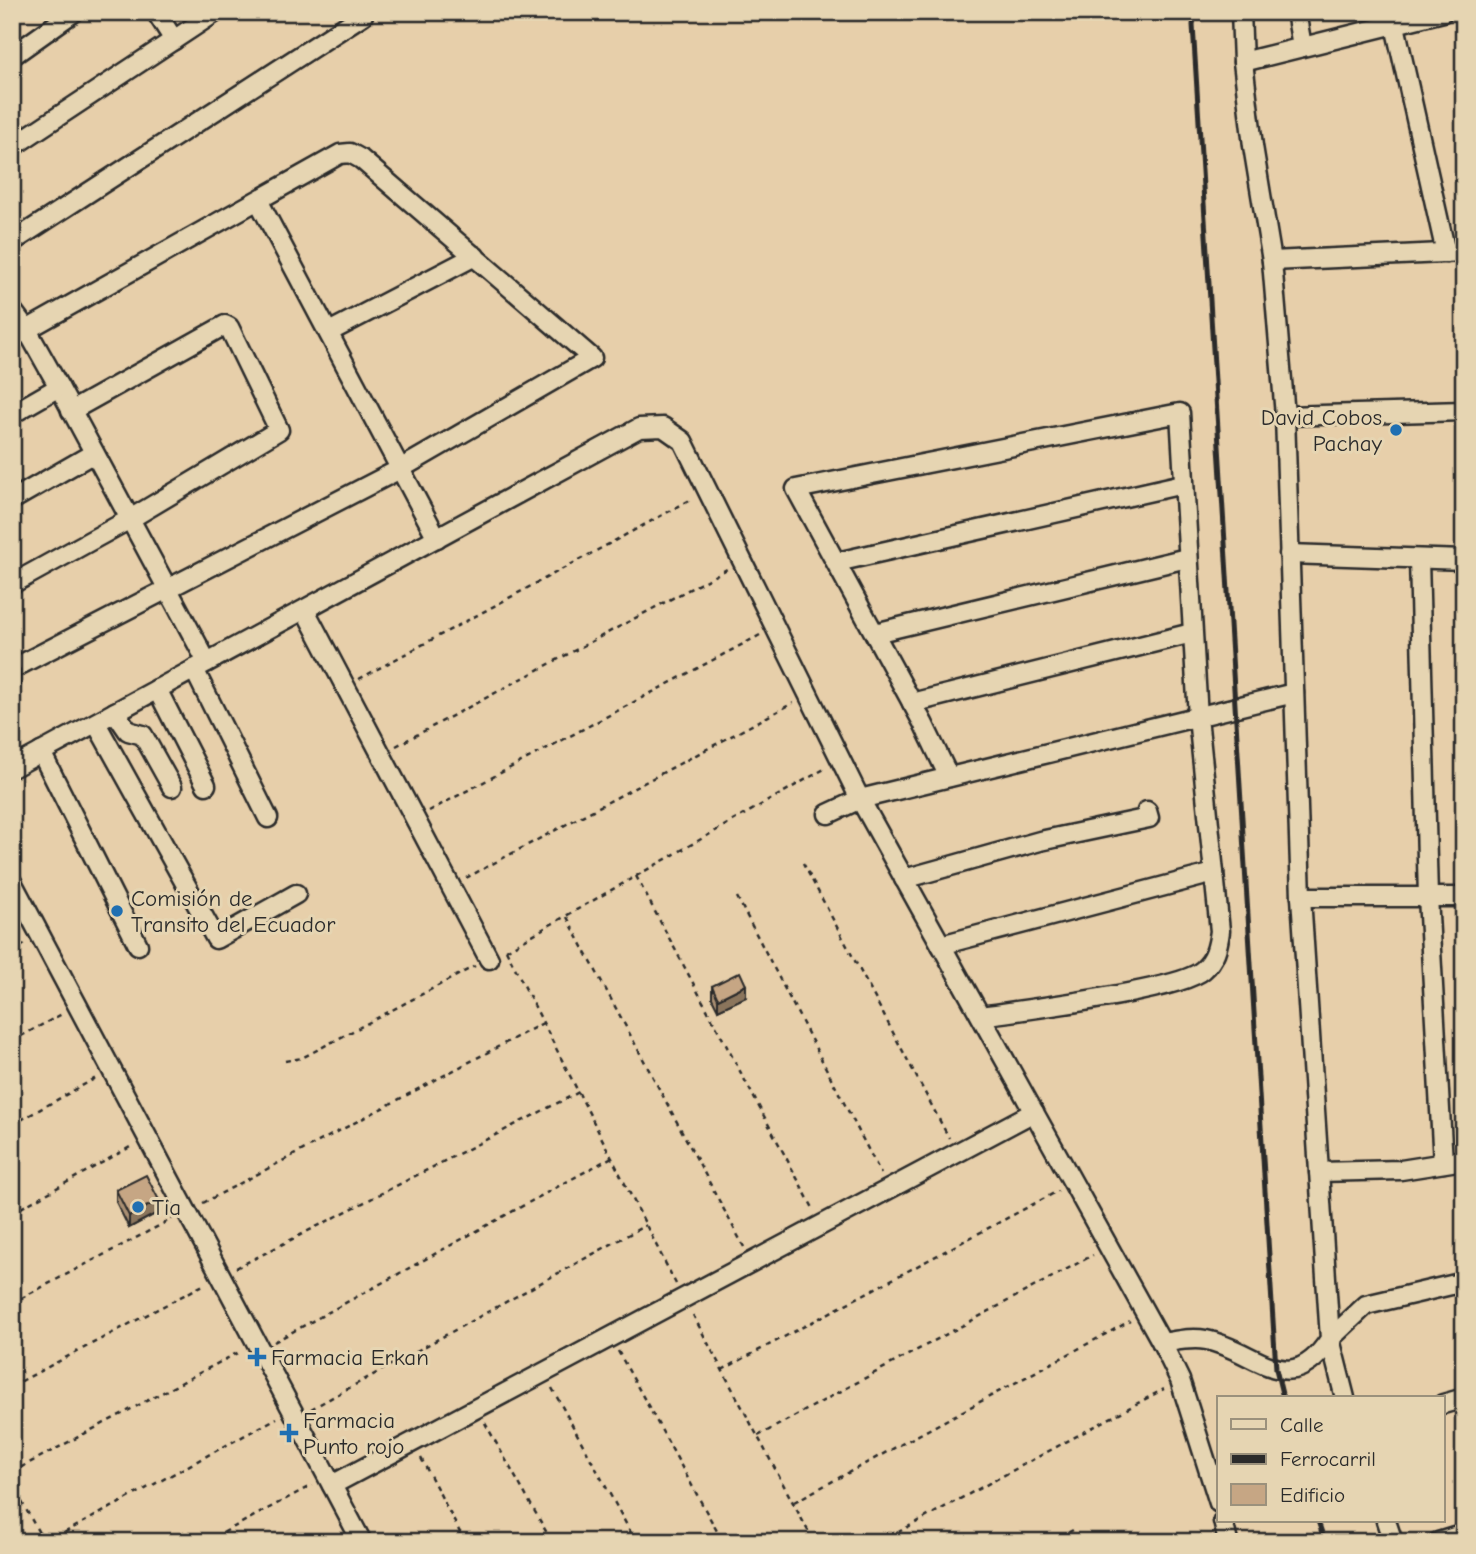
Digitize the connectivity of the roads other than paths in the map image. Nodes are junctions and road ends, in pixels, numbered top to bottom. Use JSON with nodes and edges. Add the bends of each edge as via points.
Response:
{"nodes":[{"id":1,"x":74,"y":12,"type":"edge"},
{"id":2,"x":156,"y":12,"type":"edge"},
{"id":3,"x":216,"y":12,"type":"edge"},
{"id":4,"x":1241,"y":12,"type":"edge"},
{"id":5,"x":1296,"y":12,"type":"edge"},
{"id":6,"x":1443,"y":12,"type":"edge"},
{"id":7,"x":363,"y":15,"type":"dead end"},
{"id":8,"x":1393,"y":17,"type":"edge"},
{"id":9,"x":174,"y":40,"type":"junction"},
{"id":10,"x":1302,"y":46,"type":"junction"},
{"id":11,"x":12,"y":56,"type":"edge"},
{"id":12,"x":1243,"y":62,"type":"junction"},
{"id":13,"x":12,"y":147,"type":"edge"},
{"id":14,"x":259,"y":202,"type":"junction"},
{"id":15,"x":12,"y":242,"type":"edge"},
{"id":16,"x":1455,"y":252,"type":"edge"},
{"id":17,"x":475,"y":256,"type":"junction"},
{"id":18,"x":1272,"y":261,"type":"junction"},
{"id":19,"x":12,"y":310,"type":"edge"},
{"id":20,"x":329,"y":332,"type":"junction"},
{"id":21,"x":20,"y":334,"type":"edge"},
{"id":22,"x":59,"y":387,"type":"junction"},
{"id":23,"x":71,"y":411,"type":"junction"},
{"id":24,"x":1464,"y":411,"type":"edge"},
{"id":25,"x":12,"y":414,"type":"edge"},
{"id":26,"x":1284,"y":416,"type":"junction"},
{"id":27,"x":94,"y":453,"type":"junction"},
{"id":28,"x":400,"y":469,"type":"junction"},
{"id":29,"x":1183,"y":484,"type":"junction"},
{"id":30,"x":12,"y":500,"type":"edge"},
{"id":31,"x":130,"y":519,"type":"junction"},
{"id":32,"x":437,"y":538,"type":"junction"},
{"id":33,"x":1289,"y":554,"type":"junction"},
{"id":34,"x":1188,"y":558,"type":"junction"},
{"id":35,"x":1419,"y":559,"type":"junction"},
{"id":36,"x":1464,"y":560,"type":"edge"},
{"id":37,"x":837,"y":562,"type":"junction"},
{"id":38,"x":12,"y":583,"type":"edge"},
{"id":39,"x":167,"y":588,"type":"junction"},
{"id":40,"x":306,"y":612,"type":"junction"},
{"id":41,"x":875,"y":633,"type":"junction"},
{"id":42,"x":1192,"y":633,"type":"junction"},
{"id":43,"x":200,"y":666,"type":"junction"},
{"id":44,"x":12,"y":669,"type":"edge"},
{"id":45,"x":157,"y":689,"type":"junction"},
{"id":46,"x":1294,"y":693,"type":"junction"},
{"id":47,"x":912,"y":703,"type":"junction"},
{"id":48,"x":115,"y":712,"type":"junction"},
{"id":49,"x":1198,"y":717,"type":"junction"},
{"id":50,"x":96,"y":723,"type":"junction"},
{"id":51,"x":41,"y":752,"type":"junction"},
{"id":52,"x":12,"y":768,"type":"edge"},
{"id":53,"x":948,"y":777,"type":"junction"},
{"id":54,"x":206,"y":785,"type":"dead end"},
{"id":55,"x":172,"y":787,"type":"dead end"},
{"id":56,"x":860,"y":799,"type":"junction"},
{"id":57,"x":1147,"y":811,"type":"dead end"},
{"id":58,"x":828,"y":814,"type":"dead end"},
{"id":59,"x":268,"y":818,"type":"dead end"},
{"id":60,"x":1214,"y":873,"type":"junction"},
{"id":61,"x":904,"y":878,"type":"junction"},
{"id":62,"x":12,"y":882,"type":"edge"},
{"id":63,"x":296,"y":894,"type":"dead end"},
{"id":64,"x":1301,"y":897,"type":"junction"},
{"id":65,"x":1428,"y":897,"type":"junction"},
{"id":66,"x":1464,"y":897,"type":"edge"},
{"id":67,"x":138,"y":945,"type":"dead end"},
{"id":68,"x":941,"y":945,"type":"junction"},
{"id":69,"x":489,"y":959,"type":"road end"},
{"id":70,"x":981,"y":1016,"type":"junction"},
{"id":71,"x":1034,"y":1112,"type":"junction"},
{"id":72,"x":1464,"y":1160,"type":"edge"},
{"id":73,"x":1444,"y":1163,"type":"junction"},
{"id":74,"x":1319,"y":1172,"type":"junction"},
{"id":75,"x":1464,"y":1282,"type":"edge"},
{"id":76,"x":1330,"y":1339,"type":"junction"},
{"id":77,"x":1162,"y":1342,"type":"junction"},
{"id":78,"x":1344,"y":1396,"type":"edge"},
{"id":79,"x":1464,"y":1398,"type":"edge"},
{"id":80,"x":1444,"y":1404,"type":"edge"},
{"id":81,"x":329,"y":1481,"type":"junction"},
{"id":82,"x":1214,"y":1497,"type":"edge"},
{"id":83,"x":1223,"y":1522,"type":"edge"},
{"id":84,"x":1386,"y":1522,"type":"edge"},
{"id":85,"x":1464,"y":1534,"type":"edge"},
{"id":86,"x":362,"y":1542,"type":"edge"},
{"id":87,"x":1228,"y":1542,"type":"edge"},
{"id":88,"x":1393,"y":1542,"type":"edge"},
{"id":89,"x":1438,"y":1542,"type":"edge"}],
"edges":[{"from":1,"to":11,"type":"street"},
{"from":2,"to":9,"type":"street"},
{"from":3,"to":9,"type":"street"},
{"from":4,"to":12,"type":"street"},
{"from":5,"to":10,"type":"street"},
{"from":6,"to":8,"type":"street"},
{"from":7,"to":15,"type":"street"},
{"from":8,"to":10,"type":"street"},
{"from":8,"to":16,"type":"street"},
{"from":9,"to":13,"type":"street"},
{"from":10,"to":12,"type":"street"},
{"from":12,"to":18,"type":"street"},
{"from":14,"to":17,"type":"street","via":[[340,154],[350,153]]},
{"from":14,"to":20,"type":"street"},
{"from":14,"to":21,"type":"street"},
{"from":16,"to":18,"type":"street"},
{"from":17,"to":20,"type":"street"},
{"from":17,"to":28,"type":"street","via":[[592,358]]},
{"from":18,"to":26,"type":"street"},
{"from":19,"to":21,"type":"street"},
{"from":20,"to":28,"type":"street"},
{"from":21,"to":22,"type":"street"},
{"from":22,"to":23,"type":"street"},
{"from":22,"to":25,"type":"street"},
{"from":23,"to":27,"type":"street"},
{"from":23,"to":31,"type":"street","via":[[220,325],[229,327],[279,430]]},
{"from":24,"to":26,"type":"street"},
{"from":26,"to":33,"type":"street"},
{"from":27,"to":30,"type":"street"},
{"from":27,"to":31,"type":"street"},
{"from":28,"to":32,"type":"street"},
{"from":28,"to":39,"type":"street"},
{"from":29,"to":34,"type":"street"},
{"from":29,"to":37,"type":"street"},
{"from":29,"to":37,"type":"street","via":[[1180,413],[796,489]]},
{"from":31,"to":38,"type":"street"},
{"from":31,"to":39,"type":"street"},
{"from":32,"to":40,"type":"street"},
{"from":32,"to":56,"type":"street","via":[[639,428],[663,427],[683,441]]},
{"from":33,"to":35,"type":"street"},
{"from":33,"to":46,"type":"street"},
{"from":34,"to":41,"type":"street"},
{"from":34,"to":42,"type":"street"},
{"from":35,"to":36,"type":"street"},
{"from":35,"to":65,"type":"street"},
{"from":37,"to":41,"type":"street"},
{"from":39,"to":43,"type":"street"},
{"from":39,"to":44,"type":"street"},
{"from":40,"to":43,"type":"street"},
{"from":40,"to":69,"type":"street"},
{"from":41,"to":47,"type":"street"},
{"from":42,"to":47,"type":"street"},
{"from":42,"to":49,"type":"street"},
{"from":43,"to":45,"type":"street"},
{"from":43,"to":59,"type":"street"},
{"from":45,"to":48,"type":"street"},
{"from":45,"to":54,"type":"street"},
{"from":46,"to":49,"type":"street"},
{"from":46,"to":64,"type":"street"},
{"from":47,"to":53,"type":"street"},
{"from":48,"to":50,"type":"street"},
{"from":48,"to":55,"type":"street","via":[[128,731],[143,735]]},
{"from":49,"to":53,"type":"street"},
{"from":49,"to":60,"type":"street"},
{"from":50,"to":51,"type":"street"},
{"from":50,"to":63,"type":"street","via":[[216,939]]},
{"from":51,"to":52,"type":"street"},
{"from":51,"to":67,"type":"street"},
{"from":53,"to":56,"type":"street"},
{"from":56,"to":58,"type":"street"},
{"from":56,"to":61,"type":"street"},
{"from":57,"to":61,"type":"street","via":[[1149,818],[1040,841]]},
{"from":60,"to":68,"type":"street"},
{"from":60,"to":70,"type":"street","via":[[1220,931],[1216,952],[1203,970],[1167,985]]},
{"from":61,"to":68,"type":"street"},
{"from":62,"to":81,"type":"street","via":[[111,1069],[145,1114],[148,1138]]},
{"from":64,"to":65,"type":"street"},
{"from":64,"to":74,"type":"street"},
{"from":65,"to":66,"type":"street"},
{"from":65,"to":73,"type":"street"},
{"from":68,"to":70,"type":"street"},
{"from":70,"to":71,"type":"street"},
{"from":71,"to":77,"type":"street"},
{"from":71,"to":81,"type":"street","via":[[477,1408]]},
{"from":72,"to":73,"type":"street"},
{"from":73,"to":74,"type":"street","via":[[1401,1170]]},
{"from":74,"to":76,"type":"street"},
{"from":75,"to":76,"type":"street","via":[[1366,1305]]},
{"from":76,"to":77,"type":"street","via":[[1317,1359],[1293,1370],[1268,1367],[1206,1340]]},
{"from":76,"to":78,"type":"street"},
{"from":77,"to":82,"type":"street","via":[[1180,1380]]},
{"from":79,"to":80,"type":"street"},
{"from":81,"to":86,"type":"street"},
{"from":83,"to":87,"type":"street"},
{"from":84,"to":88,"type":"street"},
{"from":85,"to":89,"type":"street"}]}
